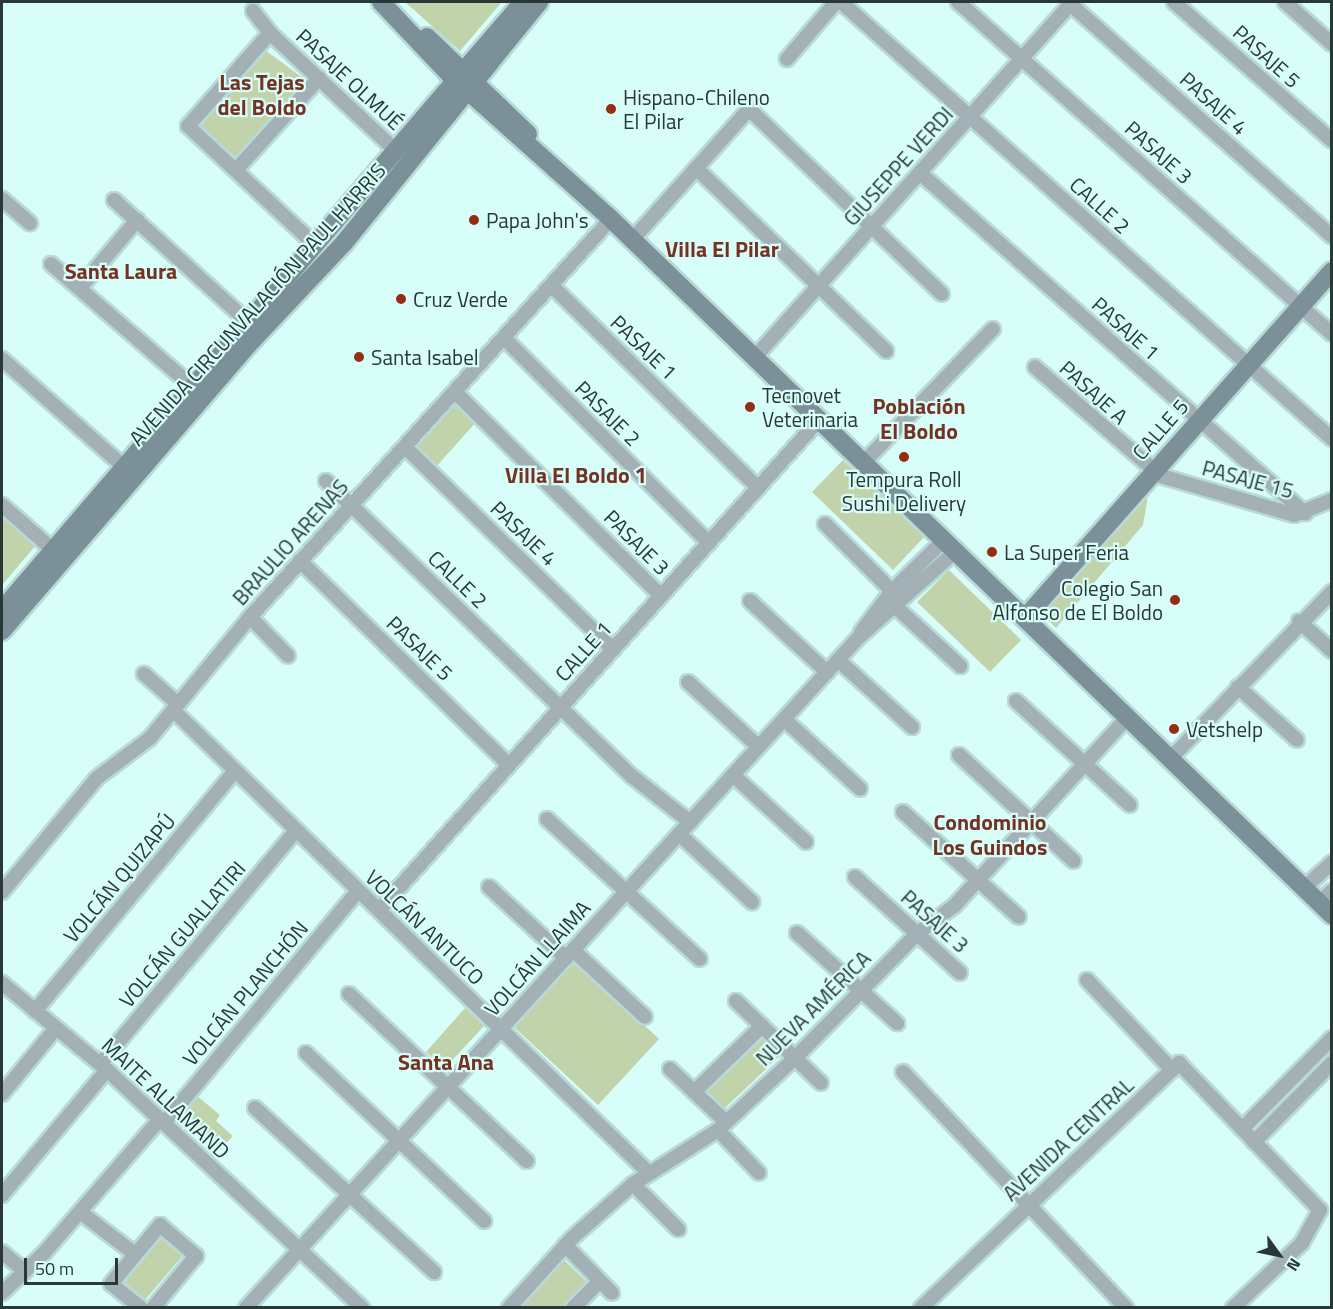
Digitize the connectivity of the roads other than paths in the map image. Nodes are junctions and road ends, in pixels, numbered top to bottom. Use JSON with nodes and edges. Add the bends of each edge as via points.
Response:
{"nodes":[{"id":1,"x":539,"y":2,"type":"edge"},
{"id":2,"x":836,"y":2,"type":"edge"},
{"id":3,"x":841,"y":2,"type":"edge"},
{"id":4,"x":958,"y":2,"type":"edge"},
{"id":5,"x":1070,"y":2,"type":"edge"},
{"id":6,"x":1174,"y":2,"type":"edge"},
{"id":7,"x":1285,"y":2,"type":"edge"},
{"id":8,"x":383,"y":3,"type":"edge"},
{"id":9,"x":517,"y":4,"type":"edge"},
{"id":10,"x":253,"y":10,"type":"dead end"},
{"id":11,"x":270,"y":33,"type":"junction"},
{"id":12,"x":1332,"y":44,"type":"edge"},
{"id":13,"x":1022,"y":58,"type":"junction"},
{"id":14,"x":787,"y":59,"type":"dead end"},
{"id":15,"x":319,"y":78,"type":"junction"},
{"id":16,"x":466,"y":81,"type":"junction"},
{"id":17,"x":970,"y":117,"type":"junction"},
{"id":18,"x":1332,"y":141,"type":"edge"},
{"id":19,"x":396,"y":151,"type":"junction"},
{"id":20,"x":696,"y":168,"type":"junction"},
{"id":21,"x":236,"y":170,"type":"junction"},
{"id":22,"x":920,"y":173,"type":"junction"},
{"id":23,"x":2,"y":199,"type":"edge"},
{"id":24,"x":114,"y":200,"type":"dead end"},
{"id":25,"x":610,"y":219,"type":"junction"},
{"id":26,"x":137,"y":220,"type":"junction"},
{"id":27,"x":30,"y":223,"type":"dead end"},
{"id":28,"x":872,"y":227,"type":"junction"},
{"id":29,"x":1332,"y":236,"type":"edge"},
{"id":30,"x":632,"y":240,"type":"junction"},
{"id":31,"x":315,"y":245,"type":"junction"},
{"id":32,"x":51,"y":264,"type":"dead end"},
{"id":33,"x":1332,"y":271,"type":"edge"},
{"id":34,"x":552,"y":286,"type":"junction"},
{"id":35,"x":820,"y":286,"type":"junction"},
{"id":36,"x":80,"y":288,"type":"junction"},
{"id":37,"x":942,"y":294,"type":"dead end"},
{"id":38,"x":1300,"y":306,"type":"junction"},
{"id":39,"x":249,"y":323,"type":"junction"},
{"id":40,"x":993,"y":329,"type":"dead end"},
{"id":41,"x":1332,"y":334,"type":"edge"},
{"id":42,"x":504,"y":338,"type":"junction"},
{"id":43,"x":886,"y":351,"type":"dead end"},
{"id":44,"x":754,"y":358,"type":"junction"},
{"id":45,"x":2,"y":359,"type":"edge"},
{"id":46,"x":1247,"y":364,"type":"junction"},
{"id":47,"x":1035,"y":367,"type":"dead end"},
{"id":48,"x":193,"y":387,"type":"junction"},
{"id":49,"x":454,"y":392,"type":"junction"},
{"id":50,"x":819,"y":420,"type":"junction"},
{"id":51,"x":1198,"y":420,"type":"junction"},
{"id":52,"x":1332,"y":439,"type":"edge"},
{"id":53,"x":405,"y":447,"type":"junction"},
{"id":54,"x":864,"y":462,"type":"junction"},
{"id":55,"x":124,"y":467,"type":"junction"},
{"id":56,"x":1152,"y":472,"type":"junction"},
{"id":57,"x":326,"y":482,"type":"dead end"},
{"id":58,"x":758,"y":488,"type":"junction"},
{"id":59,"x":1332,"y":500,"type":"edge"},
{"id":60,"x":2,"y":505,"type":"edge"},
{"id":61,"x":351,"y":505,"type":"junction"},
{"id":62,"x":1305,"y":513,"type":"junction"},
{"id":63,"x":825,"y":524,"type":"dead end"},
{"id":64,"x":709,"y":543,"type":"junction"},
{"id":65,"x":951,"y":545,"type":"junction"},
{"id":66,"x":53,"y":550,"type":"junction"},
{"id":67,"x":300,"y":561,"type":"junction"},
{"id":68,"x":892,"y":591,"type":"junction"},
{"id":69,"x":1332,"y":592,"type":"edge"},
{"id":70,"x":662,"y":596,"type":"junction"},
{"id":71,"x":750,"y":601,"type":"dead end"},
{"id":72,"x":897,"y":608,"type":"junction"},
{"id":73,"x":2,"y":609,"type":"edge"},
{"id":74,"x":250,"y":617,"type":"junction"},
{"id":75,"x":1025,"y":618,"type":"junction"},
{"id":76,"x":1299,"y":621,"type":"junction"},
{"id":77,"x":2,"y":631,"type":"edge"},
{"id":78,"x":859,"y":637,"type":"junction"},
{"id":79,"x":613,"y":649,"type":"junction"},
{"id":80,"x":1332,"y":651,"type":"edge"},
{"id":81,"x":288,"y":656,"type":"dead end"},
{"id":82,"x":838,"y":660,"type":"junction"},
{"id":83,"x":960,"y":666,"type":"dead end"},
{"id":84,"x":827,"y":672,"type":"junction"},
{"id":85,"x":144,"y":674,"type":"dead end"},
{"id":86,"x":688,"y":682,"type":"dead end"},
{"id":87,"x":1238,"y":687,"type":"junction"},
{"id":88,"x":1016,"y":700,"type":"dead end"},
{"id":89,"x":176,"y":707,"type":"junction"},
{"id":90,"x":561,"y":708,"type":"junction"},
{"id":91,"x":1128,"y":717,"type":"junction"},
{"id":92,"x":784,"y":719,"type":"junction"},
{"id":93,"x":912,"y":727,"type":"dead end"},
{"id":94,"x":1297,"y":740,"type":"dead end"},
{"id":95,"x":759,"y":747,"type":"junction"},
{"id":96,"x":959,"y":754,"type":"dead end"},
{"id":97,"x":1170,"y":759,"type":"junction"},
{"id":98,"x":1085,"y":763,"type":"junction"},
{"id":99,"x":509,"y":765,"type":"junction"},
{"id":100,"x":234,"y":772,"type":"junction"},
{"id":101,"x":733,"y":775,"type":"junction"},
{"id":102,"x":860,"y":789,"type":"dead end"},
{"id":103,"x":1130,"y":805,"type":"dead end"},
{"id":104,"x":903,"y":812,"type":"dead end"},
{"id":105,"x":547,"y":819,"type":"dead end"},
{"id":106,"x":1030,"y":821,"type":"junction"},
{"id":107,"x":690,"y":822,"type":"junction"},
{"id":108,"x":296,"y":832,"type":"junction"},
{"id":109,"x":679,"y":834,"type":"junction"},
{"id":110,"x":806,"y":842,"type":"dead end"},
{"id":111,"x":1074,"y":861,"type":"dead end"},
{"id":112,"x":1332,"y":863,"type":"edge"},
{"id":113,"x":855,"y":877,"type":"dead end"},
{"id":114,"x":977,"y":880,"type":"junction"},
{"id":115,"x":489,"y":887,"type":"dead end"},
{"id":116,"x":1304,"y":888,"type":"junction"},
{"id":117,"x":358,"y":891,"type":"junction"},
{"id":118,"x":2,"y":892,"type":"edge"},
{"id":119,"x":626,"y":892,"type":"junction"},
{"id":120,"x":752,"y":902,"type":"dead end"},
{"id":121,"x":1327,"y":903,"type":"edge"},
{"id":122,"x":379,"y":910,"type":"junction"},
{"id":123,"x":1019,"y":917,"type":"dead end"},
{"id":124,"x":796,"y":933,"type":"dead end"},
{"id":125,"x":918,"y":933,"type":"junction"},
{"id":126,"x":569,"y":954,"type":"junction"},
{"id":127,"x":700,"y":959,"type":"dead end"},
{"id":128,"x":960,"y":972,"type":"dead end"},
{"id":129,"x":1088,"y":980,"type":"dead end"},
{"id":130,"x":4,"y":990,"type":"edge"},
{"id":131,"x":862,"y":992,"type":"junction"},
{"id":132,"x":349,"y":994,"type":"dead end"},
{"id":133,"x":736,"y":1000,"type":"dead end"},
{"id":134,"x":35,"y":1011,"type":"junction"},
{"id":135,"x":645,"y":1017,"type":"dead end"},
{"id":136,"x":897,"y":1023,"type":"dead end"},
{"id":137,"x":762,"y":1026,"type":"junction"},
{"id":138,"x":56,"y":1028,"type":"junction"},
{"id":139,"x":501,"y":1029,"type":"junction"},
{"id":140,"x":1332,"y":1038,"type":"edge"},
{"id":141,"x":306,"y":1053,"type":"dead end"},
{"id":142,"x":795,"y":1058,"type":"junction"},
{"id":143,"x":1332,"y":1062,"type":"edge"},
{"id":144,"x":103,"y":1067,"type":"junction"},
{"id":145,"x":670,"y":1069,"type":"dead end"},
{"id":146,"x":1172,"y":1070,"type":"junction"},
{"id":147,"x":903,"y":1072,"type":"dead end"},
{"id":148,"x":821,"y":1083,"type":"dead end"},
{"id":149,"x":448,"y":1086,"type":"junction"},
{"id":150,"x":694,"y":1092,"type":"junction"},
{"id":151,"x":2,"y":1094,"type":"edge"},
{"id":152,"x":255,"y":1108,"type":"dead end"},
{"id":153,"x":162,"y":1121,"type":"junction"},
{"id":154,"x":722,"y":1126,"type":"junction"},
{"id":155,"x":1242,"y":1129,"type":"junction"},
{"id":156,"x":398,"y":1141,"type":"junction"},
{"id":157,"x":1254,"y":1142,"type":"junction"},
{"id":158,"x":527,"y":1161,"type":"dead end"},
{"id":159,"x":649,"y":1173,"type":"junction"},
{"id":160,"x":759,"y":1173,"type":"dead end"},
{"id":161,"x":633,"y":1184,"type":"junction"},
{"id":162,"x":349,"y":1194,"type":"junction"},
{"id":163,"x":2,"y":1195,"type":"edge"},
{"id":164,"x":1028,"y":1205,"type":"junction"},
{"id":165,"x":80,"y":1212,"type":"junction"},
{"id":166,"x":484,"y":1221,"type":"dead end"},
{"id":167,"x":678,"y":1229,"type":"dead end"},
{"id":168,"x":565,"y":1245,"type":"junction"},
{"id":169,"x":298,"y":1249,"type":"junction"},
{"id":170,"x":2,"y":1252,"type":"edge"},
{"id":171,"x":135,"y":1254,"type":"junction"},
{"id":172,"x":25,"y":1271,"type":"junction"},
{"id":173,"x":434,"y":1272,"type":"dead end"},
{"id":174,"x":600,"y":1281,"type":"junction"},
{"id":175,"x":2,"y":1293,"type":"edge"},
{"id":176,"x":612,"y":1293,"type":"dead end"},
{"id":177,"x":250,"y":1306,"type":"edge"},
{"id":178,"x":141,"y":1308,"type":"edge"},
{"id":179,"x":153,"y":1308,"type":"edge"},
{"id":180,"x":362,"y":1308,"type":"edge"},
{"id":181,"x":509,"y":1308,"type":"edge"},
{"id":182,"x":573,"y":1308,"type":"edge"},
{"id":183,"x":921,"y":1308,"type":"edge"},
{"id":184,"x":1126,"y":1308,"type":"edge"},
{"id":185,"x":1233,"y":1308,"type":"edge"}],
"edges":[{"from":1,"to":16,"type":"main road","name":"AVENIDA CIRCUNVALACIÓN PAUL HARRIS"},
{"from":2,"to":14,"type":"street"},
{"from":3,"to":17,"type":"street","name":"CALLE 2"},
{"from":4,"to":13,"type":"street","name":"PASAJE 3"},
{"from":5,"to":13,"type":"street","name":"GIUSEPPE VERDI"},
{"from":5,"to":29,"type":"street","name":"PASAJE 4"},
{"from":6,"to":18,"type":"street","name":"PASAJE 5"},
{"from":7,"to":12,"type":"street"},
{"from":8,"to":16,"type":"main road"},
{"from":9,"to":16,"type":"main road","name":"AVENIDA CIRCUNVALACIÓN PAUL HARRIS"},
{"from":10,"to":11,"type":"street","name":"PASAJE OLMUÉ"},
{"from":11,"to":15,"type":"street","name":"PASAJE OLMUÉ"},
{"from":11,"to":21,"type":"street","via":[[188,126]]},
{"from":13,"to":17,"type":"street","name":"GIUSEPPE VERDI"},
{"from":13,"to":38,"type":"street","name":"PASAJE 3"},
{"from":15,"to":19,"type":"street","name":"PASAJE OLMUÉ"},
{"from":15,"to":21,"type":"street"},
{"from":16,"to":19,"type":"main road","name":"AVENIDA CIRCUNVALACIÓN PAUL HARRIS"},
{"from":16,"to":25,"type":"main road"},
{"from":16,"to":77,"type":"main road","name":"AVENIDA CIRCUNVALACIÓN PAUL HARRIS","via":[[344,243],[246,347]]},
{"from":17,"to":22,"type":"street","name":"GIUSEPPE VERDI"},
{"from":17,"to":46,"type":"street","name":"CALLE 2"},
{"from":19,"to":31,"type":"main road","name":"AVENIDA CIRCUNVALACIÓN PAUL HARRIS"},
{"from":20,"to":28,"type":"street","via":[[749,109]]},
{"from":20,"to":30,"type":"street"},
{"from":20,"to":35,"type":"street"},
{"from":21,"to":31,"type":"street"},
{"from":22,"to":28,"type":"street","name":"GIUSEPPE VERDI"},
{"from":22,"to":51,"type":"street","name":"PASAJE 1"},
{"from":23,"to":27,"type":"street"},
{"from":24,"to":26,"type":"street"},
{"from":25,"to":30,"type":"main road"},
{"from":25,"to":34,"type":"street","name":"BRAULIO ARENAS"},
{"from":26,"to":36,"type":"street"},
{"from":26,"to":39,"type":"street"},
{"from":28,"to":35,"type":"street","name":"GIUSEPPE VERDI"},
{"from":28,"to":37,"type":"street"},
{"from":30,"to":44,"type":"main road"},
{"from":31,"to":39,"type":"main road","name":"AVENIDA CIRCUNVALACIÓN PAUL HARRIS"},
{"from":32,"to":36,"type":"street"},
{"from":33,"to":38,"type":"main road","name":"CALLE 5"},
{"from":34,"to":42,"type":"street","name":"BRAULIO ARENAS"},
{"from":34,"to":58,"type":"street","name":"PASAJE 1"},
{"from":35,"to":43,"type":"street"},
{"from":35,"to":44,"type":"street","name":"GIUSEPPE VERDI"},
{"from":36,"to":48,"type":"street"},
{"from":38,"to":41,"type":"street","name":"PASAJE 3"},
{"from":38,"to":46,"type":"main road","name":"CALLE 5"},
{"from":39,"to":48,"type":"main road","name":"AVENIDA CIRCUNVALACIÓN PAUL HARRIS"},
{"from":40,"to":54,"type":"street"},
{"from":42,"to":49,"type":"street","name":"BRAULIO ARENAS"},
{"from":42,"to":64,"type":"street","name":"PASAJE 2"},
{"from":44,"to":50,"type":"main road"},
{"from":45,"to":55,"type":"street"},
{"from":46,"to":51,"type":"main road","name":"CALLE 5"},
{"from":46,"to":52,"type":"street","name":"CALLE 2"},
{"from":47,"to":56,"type":"street","name":"PASAJE A"},
{"from":48,"to":55,"type":"main road","name":"AVENIDA CIRCUNVALACIÓN PAUL HARRIS"},
{"from":49,"to":53,"type":"street","name":"BRAULIO ARENAS"},
{"from":49,"to":70,"type":"street","name":"PASAJE 3"},
{"from":50,"to":54,"type":"main road"},
{"from":50,"to":58,"type":"street","name":"CALLE 1"},
{"from":51,"to":56,"type":"main road","name":"CALLE 5"},
{"from":51,"to":62,"type":"street","name":"PASAJE 1"},
{"from":53,"to":61,"type":"street","name":"BRAULIO ARENAS"},
{"from":53,"to":79,"type":"street","name":"PASAJE 4"},
{"from":54,"to":65,"type":"main road"},
{"from":55,"to":66,"type":"main road","name":"AVENIDA CIRCUNVALACIÓN PAUL HARRIS"},
{"from":56,"to":62,"type":"street","name":"PASAJE 15","via":[[1294,515]]},
{"from":56,"to":75,"type":"main road","name":"CALLE 5"},
{"from":57,"to":61,"type":"street","name":"CALLE 2"},
{"from":58,"to":64,"type":"street","name":"CALLE 1"},
{"from":59,"to":62,"type":"street","name":"PASAJE 15"},
{"from":60,"to":66,"type":"street"},
{"from":61,"to":67,"type":"street","name":"BRAULIO ARENAS"},
{"from":61,"to":90,"type":"street","name":"CALLE 2"},
{"from":63,"to":68,"type":"street"},
{"from":64,"to":70,"type":"street","name":"CALLE 1"},
{"from":65,"to":68,"type":"street","name":"VOLCÁN LLAIMA"},
{"from":65,"to":72,"type":"street","name":"VOLCÁN LLAIMA"},
{"from":65,"to":75,"type":"main road"},
{"from":66,"to":73,"type":"main road","name":"AVENIDA CIRCUNVALACIÓN PAUL HARRIS"},
{"from":67,"to":74,"type":"street","name":"BRAULIO ARENAS"},
{"from":67,"to":99,"type":"street","name":"PASAJE 5"},
{"from":68,"to":78,"type":"street","name":"VOLCÁN LLAIMA"},
{"from":69,"to":76,"type":"street"},
{"from":70,"to":79,"type":"street","name":"CALLE 1"},
{"from":71,"to":84,"type":"street"},
{"from":72,"to":78,"type":"street","name":"VOLCÁN LLAIMA"},
{"from":72,"to":83,"type":"street"},
{"from":74,"to":81,"type":"street"},
{"from":74,"to":89,"type":"street","name":"BRAULIO ARENAS"},
{"from":75,"to":91,"type":"main road"},
{"from":76,"to":80,"type":"street"},
{"from":76,"to":87,"type":"street"},
{"from":78,"to":82,"type":"street","name":"VOLCÁN LLAIMA"},
{"from":79,"to":90,"type":"street","name":"CALLE 1"},
{"from":82,"to":84,"type":"street","name":"VOLCÁN LLAIMA"},
{"from":82,"to":93,"type":"street"},
{"from":84,"to":92,"type":"street","name":"VOLCÁN LLAIMA"},
{"from":85,"to":89,"type":"street","name":"VOLCÁN ANTUCO"},
{"from":86,"to":95,"type":"street"},
{"from":87,"to":94,"type":"street"},
{"from":87,"to":97,"type":"street"},
{"from":88,"to":98,"type":"street"},
{"from":89,"to":100,"type":"street","name":"VOLCÁN ANTUCO"},
{"from":89,"to":118,"type":"street","name":"BRAULIO ARENAS","via":[[143,745],[98,778]]},
{"from":90,"to":99,"type":"street","name":"CALLE 1"},
{"from":90,"to":107,"type":"street","name":"CALLE 2","via":[[633,777]]},
{"from":91,"to":97,"type":"main road"},
{"from":91,"to":98,"type":"street","name":"NUEVA AMÉRICA"},
{"from":92,"to":95,"type":"street","name":"VOLCÁN LLAIMA"},
{"from":92,"to":102,"type":"street"},
{"from":95,"to":101,"type":"street","name":"VOLCÁN LLAIMA"},
{"from":96,"to":106,"type":"street"},
{"from":97,"to":116,"type":"main road"},
{"from":98,"to":103,"type":"street"},
{"from":98,"to":106,"type":"street","name":"NUEVA AMÉRICA"},
{"from":99,"to":122,"type":"street","name":"CALLE 1"},
{"from":100,"to":108,"type":"street","name":"VOLCÁN ANTUCO"},
{"from":100,"to":134,"type":"street","name":"VOLCÁN QUIZAPÚ"},
{"from":101,"to":107,"type":"street","name":"VOLCÁN LLAIMA"},
{"from":101,"to":110,"type":"street"},
{"from":104,"to":114,"type":"street"},
{"from":105,"to":119,"type":"street"},
{"from":106,"to":111,"type":"street"},
{"from":106,"to":114,"type":"street","name":"NUEVA AMÉRICA"},
{"from":107,"to":109,"type":"street","name":"VOLCÁN LLAIMA"},
{"from":108,"to":117,"type":"street","name":"VOLCÁN ANTUCO"},
{"from":108,"to":144,"type":"street","name":"VOLCÁN GUALLATIRI"},
{"from":109,"to":119,"type":"street","name":"VOLCÁN LLAIMA"},
{"from":109,"to":120,"type":"street"},
{"from":112,"to":116,"type":"street"},
{"from":113,"to":125,"type":"street","name":"PASAJE 3"},
{"from":114,"to":123,"type":"street"},
{"from":114,"to":125,"type":"street","name":"NUEVA AMÉRICA","via":[[954,906]]},
{"from":115,"to":126,"type":"street"},
{"from":116,"to":121,"type":"main road"},
{"from":117,"to":122,"type":"street","name":"VOLCÁN ANTUCO"},
{"from":117,"to":153,"type":"street","name":"VOLCÁN PLANCHÓN"},
{"from":119,"to":126,"type":"street","name":"VOLCÁN LLAIMA"},
{"from":119,"to":127,"type":"street"},
{"from":122,"to":139,"type":"street","name":"VOLCÁN ANTUCO"},
{"from":124,"to":131,"type":"street"},
{"from":125,"to":128,"type":"street","name":"PASAJE 3"},
{"from":125,"to":131,"type":"street","name":"NUEVA AMÉRICA"},
{"from":126,"to":135,"type":"street"},
{"from":126,"to":139,"type":"street","name":"VOLCÁN LLAIMA"},
{"from":129,"to":146,"type":"street"},
{"from":130,"to":134,"type":"street","name":"MAITE ALLAMAND"},
{"from":131,"to":136,"type":"street"},
{"from":131,"to":142,"type":"street","name":"NUEVA AMÉRICA"},
{"from":132,"to":149,"type":"street"},
{"from":133,"to":137,"type":"street"},
{"from":134,"to":138,"type":"street","name":"MAITE ALLAMAND"},
{"from":137,"to":142,"type":"street"},
{"from":137,"to":150,"type":"street"},
{"from":138,"to":144,"type":"street","name":"MAITE ALLAMAND"},
{"from":138,"to":151,"type":"street"},
{"from":139,"to":149,"type":"street","name":"VOLCÁN LLAIMA"},
{"from":139,"to":159,"type":"street","name":"VOLCÁN ANTUCO"},
{"from":140,"to":155,"type":"street"},
{"from":141,"to":156,"type":"street","via":[[392,1129]]},
{"from":142,"to":148,"type":"street"},
{"from":142,"to":154,"type":"street","name":"NUEVA AMÉRICA"},
{"from":143,"to":157,"type":"street"},
{"from":144,"to":153,"type":"street","name":"MAITE ALLAMAND"},
{"from":144,"to":163,"type":"street","name":"VOLCÁN GUALLATIRI"},
{"from":145,"to":150,"type":"street"},
{"from":146,"to":155,"type":"street","via":[[1179,1063]]},
{"from":146,"to":164,"type":"street","name":"AVENIDA CENTRAL"},
{"from":147,"to":164,"type":"street"},
{"from":149,"to":156,"type":"street","name":"VOLCÁN LLAIMA"},
{"from":149,"to":158,"type":"street"},
{"from":150,"to":154,"type":"street"},
{"from":152,"to":162,"type":"street"},
{"from":153,"to":165,"type":"street","name":"VOLCÁN PLANCHÓN"},
{"from":153,"to":169,"type":"street","name":"MAITE ALLAMAND"},
{"from":154,"to":159,"type":"street","name":"NUEVA AMÉRICA"},
{"from":154,"to":160,"type":"street"},
{"from":155,"to":157,"type":"street"},
{"from":156,"to":162,"type":"street","name":"VOLCÁN LLAIMA"},
{"from":156,"to":166,"type":"street"},
{"from":157,"to":185,"type":"street","via":[[1320,1210],[1302,1243]]},
{"from":159,"to":161,"type":"street","name":"NUEVA AMÉRICA"},
{"from":161,"to":167,"type":"street"},
{"from":161,"to":168,"type":"street","name":"NUEVA AMÉRICA"},
{"from":162,"to":169,"type":"street","name":"VOLCÁN LLAIMA"},
{"from":162,"to":173,"type":"street"},
{"from":164,"to":183,"type":"street","name":"AVENIDA CENTRAL"},
{"from":164,"to":184,"type":"street"},
{"from":165,"to":171,"type":"street"},
{"from":165,"to":172,"type":"street","name":"VOLCÁN PLANCHÓN"},
{"from":168,"to":174,"type":"street"},
{"from":168,"to":181,"type":"street","name":"NUEVA AMÉRICA"},
{"from":169,"to":177,"type":"street","name":"VOLCÁN LLAIMA"},
{"from":169,"to":180,"type":"street","name":"MAITE ALLAMAND"},
{"from":170,"to":172,"type":"street"},
{"from":171,"to":178,"type":"street","via":[[111,1284]]},
{"from":171,"to":179,"type":"street","via":[[160,1225],[196,1256]]},
{"from":172,"to":175,"type":"street","name":"VOLCÁN PLANCHÓN"},
{"from":174,"to":176,"type":"street"},
{"from":174,"to":182,"type":"street"}]}
